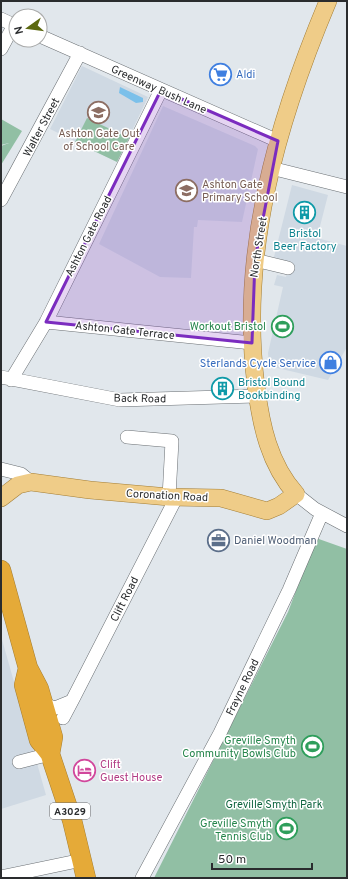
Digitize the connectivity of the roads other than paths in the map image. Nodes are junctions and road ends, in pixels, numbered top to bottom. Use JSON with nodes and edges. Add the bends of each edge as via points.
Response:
{"nodes":[{"id":1,"x":328,"y":1,"type":"edge"},
{"id":2,"x":8,"y":38,"type":"edge"},
{"id":3,"x":48,"y":40,"type":"edge"},
{"id":4,"x":1,"y":49,"type":"edge"},
{"id":5,"x":80,"y":54,"type":"junction"},
{"id":6,"x":161,"y":90,"type":"junction"},
{"id":7,"x":278,"y":141,"type":"junction"},
{"id":8,"x":272,"y":168,"type":"junction"},
{"id":9,"x":347,"y":187,"type":"edge"},
{"id":10,"x":1,"y":200,"type":"edge"},
{"id":11,"x":255,"y":260,"type":"junction"},
{"id":12,"x":288,"y":268,"type":"dead end"},
{"id":13,"x":46,"y":322,"type":"junction"},
{"id":14,"x":252,"y":343,"type":"junction"},
{"id":15,"x":6,"y":378,"type":"edge"},
{"id":16,"x":257,"y":396,"type":"junction"},
{"id":17,"x":127,"y":437,"type":"dead end"},
{"id":18,"x":1,"y":469,"type":"edge"},
{"id":19,"x":31,"y":482,"type":"junction"},
{"id":20,"x":296,"y":494,"type":"junction"},
{"id":21,"x":172,"y":497,"type":"junction"},
{"id":22,"x":1,"y":498,"type":"edge"},
{"id":23,"x":322,"y":513,"type":"junction"},
{"id":24,"x":347,"y":526,"type":"edge"},
{"id":25,"x":1,"y":570,"type":"edge"},
{"id":26,"x":28,"y":668,"type":"junction"},
{"id":27,"x":72,"y":701,"type":"junction"},
{"id":28,"x":44,"y":704,"type":"junction"},
{"id":29,"x":63,"y":718,"type":"dead end"},
{"id":30,"x":50,"y":754,"type":"junction"},
{"id":31,"x":19,"y":762,"type":"dead end"},
{"id":32,"x":86,"y":872,"type":"edge"},
{"id":33,"x":1,"y":877,"type":"edge"},
{"id":34,"x":142,"y":878,"type":"edge"}],
"edges":[{"from":1,"to":7,"type":"main road","name":"North Street","via":[[306,54]]},
{"from":2,"to":4,"type":"street"},
{"from":3,"to":5,"type":"street","name":"Greenway Bush Lane"},
{"from":5,"to":6,"type":"street","name":"Greenway Bush Lane"},
{"from":5,"to":10,"type":"street","name":"Walter Street"},
{"from":6,"to":7,"type":"street","name":"Greenway Bush Lane"},
{"from":6,"to":13,"type":"street","name":"Ashton Gate Road"},
{"from":7,"to":8,"type":"main road","name":"North Street"},
{"from":8,"to":9,"type":"street"},
{"from":8,"to":11,"type":"main road","name":"North Street"},
{"from":11,"to":12,"type":"street"},
{"from":11,"to":14,"type":"main road","name":"North Street","via":[[251,300]]},
{"from":13,"to":14,"type":"street","name":"Ashton Gate Terrace"},
{"from":13,"to":15,"type":"street","name":"Ashton Gate Road"},
{"from":14,"to":16,"type":"main road","name":"North Street"},
{"from":15,"to":16,"type":"street","name":"Back Road","via":[[120,400]]},
{"from":16,"to":20,"type":"main road","name":"North Street","via":[[264,433],[273,460],[284,480]]},
{"from":17,"to":21,"type":"street","via":[[172,441]]},
{"from":18,"to":19,"type":"street","name":"Coronation Road","via":[[21,474]]},
{"from":19,"to":21,"type":"main road","name":"Coronation Road"},
{"from":19,"to":22,"type":"main road","name":"Coronation Road","via":[[18,485]]},
{"from":20,"to":21,"type":"main road","name":"Coronation Road","via":[[267,511],[221,498]]},
{"from":20,"to":23,"type":"street"},
{"from":21,"to":27,"type":"street","name":"Clift Road"},
{"from":23,"to":24,"type":"street"},
{"from":23,"to":34,"type":"street","name":"Frayne Road","via":[[289,590],[220,732]]},
{"from":25,"to":26,"type":"highway","number":"A3029"},
{"from":26,"to":28,"type":"highway","number":"A3029"},
{"from":26,"to":30,"type":"highway","number":"A3029","via":[[24,685],[39,740]]},
{"from":27,"to":28,"type":"street","via":[[55,708]]},
{"from":27,"to":29,"type":"street","name":"Clift Road"},
{"from":28,"to":30,"type":"highway","number":"A3029","via":[[53,737]]},
{"from":30,"to":31,"type":"street"},
{"from":30,"to":32,"type":"highway","number":"A3029"},
{"from":32,"to":33,"type":"street"}]}
